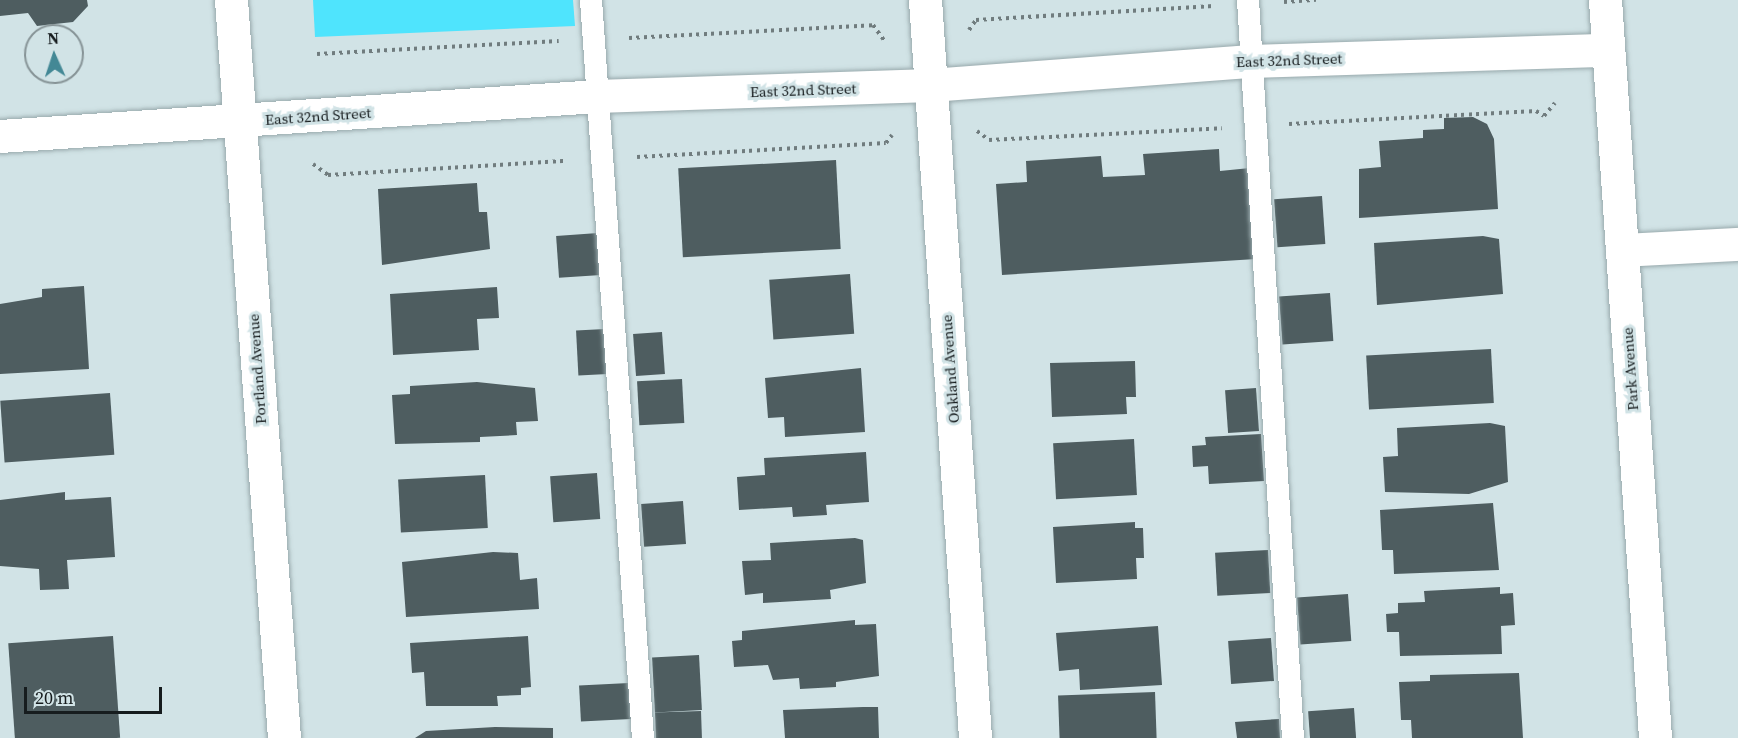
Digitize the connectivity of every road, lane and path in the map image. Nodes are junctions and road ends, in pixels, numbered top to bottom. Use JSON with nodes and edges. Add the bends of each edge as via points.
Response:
{"nodes":[{"id":1,"x":231,"y":0,"type":"edge"},
{"id":2,"x":591,"y":0,"type":"edge"},
{"id":3,"x":925,"y":0,"type":"edge"},
{"id":4,"x":1316,"y":0,"type":"edge"},
{"id":5,"x":1605,"y":0,"type":"edge"},
{"id":6,"x":1248,"y":2,"type":"edge"},
{"id":7,"x":967,"y":32,"type":"dead end"},
{"id":8,"x":1607,"y":50,"type":"junction"},
{"id":9,"x":1251,"y":61,"type":"junction"},
{"id":10,"x":930,"y":85,"type":"junction"},
{"id":11,"x":597,"y":96,"type":"junction"},
{"id":12,"x":239,"y":122,"type":"junction"},
{"id":13,"x":0,"y":136,"type":"edge"},
{"id":14,"x":1738,"y":244,"type":"edge"},
{"id":15,"x":1622,"y":250,"type":"junction"},
{"id":16,"x":284,"y":738,"type":"edge"},
{"id":17,"x":643,"y":738,"type":"edge"},
{"id":18,"x":975,"y":738,"type":"edge"},
{"id":19,"x":1293,"y":738,"type":"edge"},
{"id":20,"x":1655,"y":738,"type":"edge"}],
"edges":[{"from":1,"to":12,"type":"street","name":"Portland Avenue"},
{"from":2,"to":11,"type":"lane"},
{"from":3,"to":10,"type":"street","name":"Oakland Avenue"},
{"from":4,"to":6,"type":"path"},
{"from":5,"to":8,"type":"street","name":"Park Avenue"},
{"from":6,"to":7,"type":"path","via":[[976,20]]},
{"from":6,"to":9,"type":"lane"},
{"from":8,"to":9,"type":"street","name":"East 32nd Street"},
{"from":8,"to":15,"type":"street","name":"Park Avenue"},
{"from":9,"to":10,"type":"street","name":"East 32nd Street"},
{"from":9,"to":19,"type":"lane"},
{"from":10,"to":11,"type":"street","name":"East 32nd Street"},
{"from":10,"to":18,"type":"street","name":"Oakland Avenue"},
{"from":11,"to":12,"type":"street","name":"East 32nd Street"},
{"from":11,"to":17,"type":"lane"},
{"from":12,"to":13,"type":"street","name":"East 32nd Street"},
{"from":12,"to":16,"type":"street","name":"Portland Avenue"},
{"from":14,"to":15,"type":"street"},
{"from":15,"to":20,"type":"street","name":"Park Avenue"}]}
